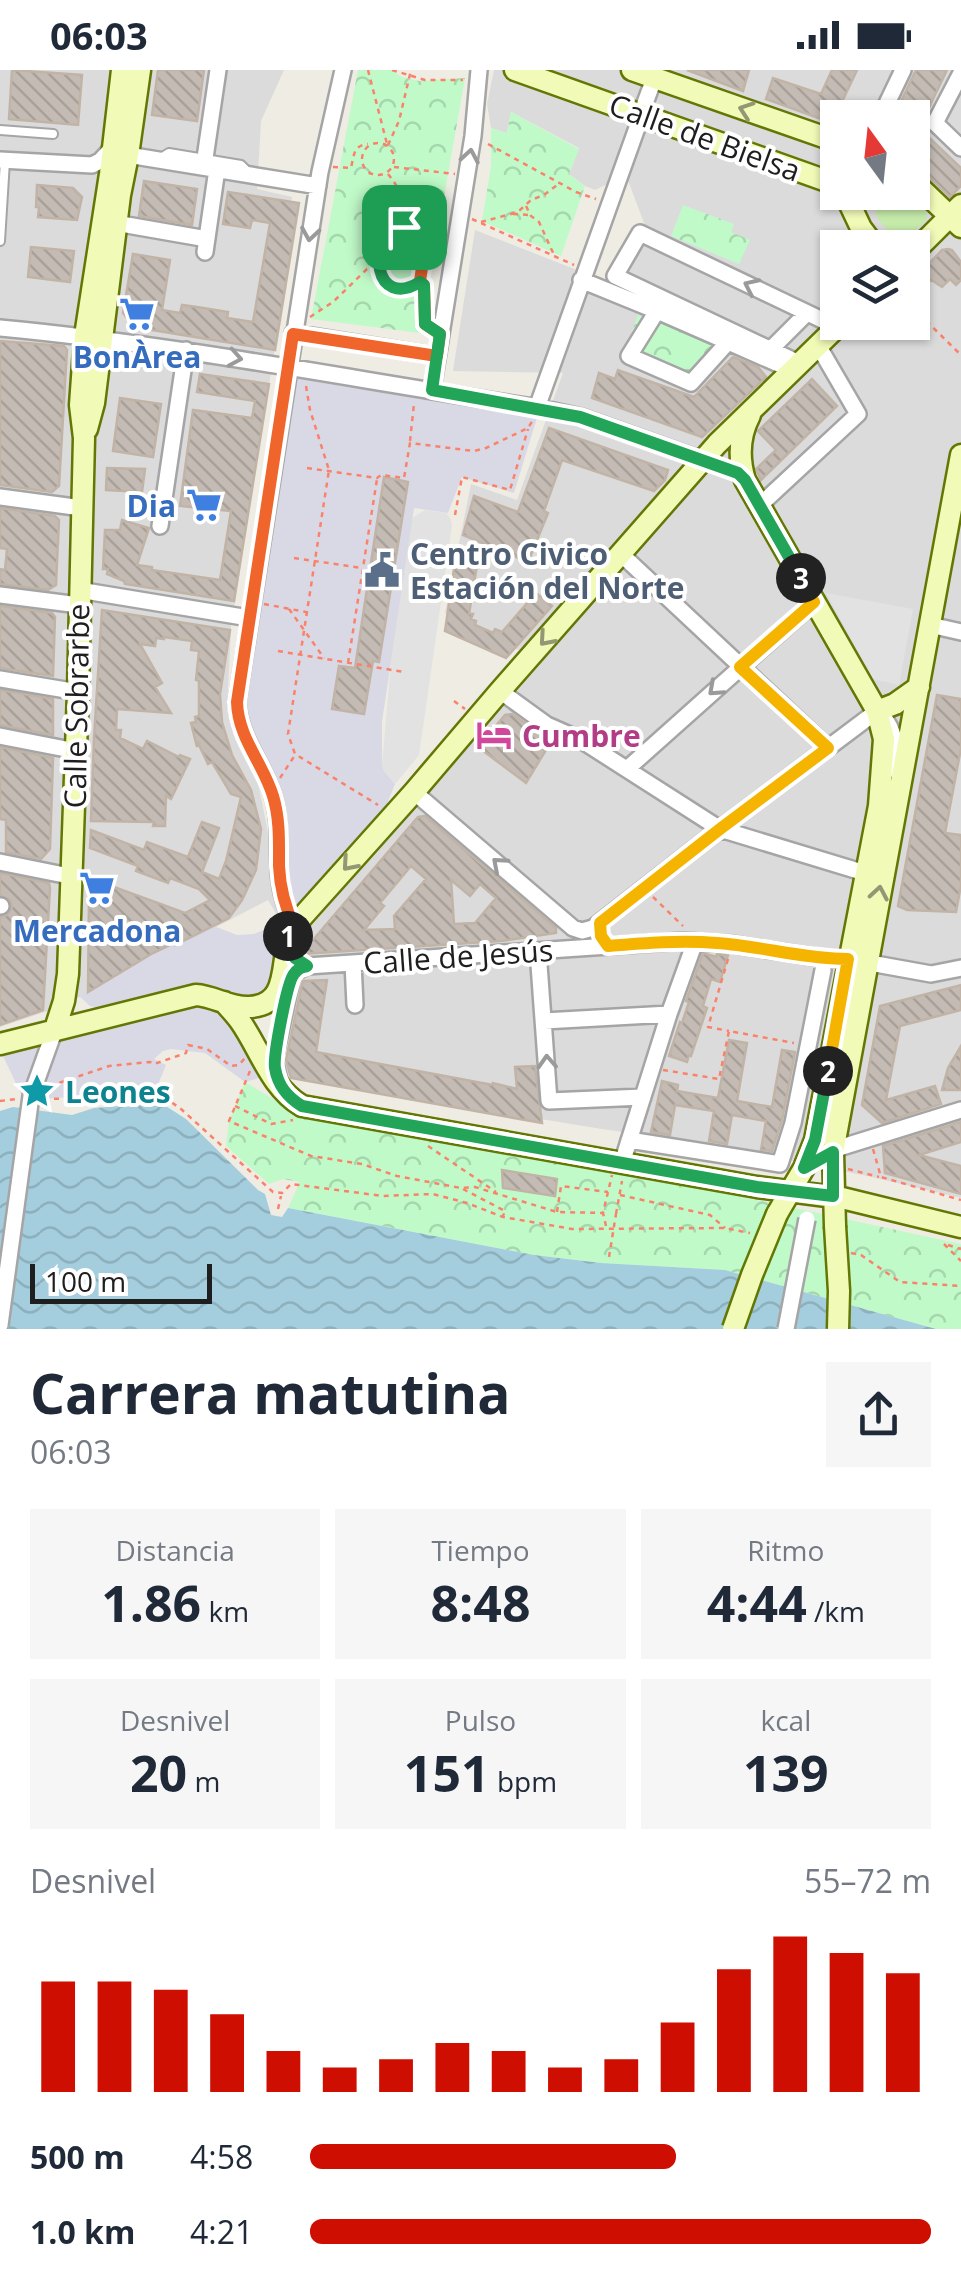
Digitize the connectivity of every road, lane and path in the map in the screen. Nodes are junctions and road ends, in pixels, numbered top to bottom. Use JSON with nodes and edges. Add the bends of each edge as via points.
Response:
{"nodes":[{"id":1,"x":122,"y":70,"type":"edge"},
{"id":2,"x":140,"y":70,"type":"edge"},
{"id":3,"x":218,"y":70,"type":"edge"},
{"id":4,"x":343,"y":70,"type":"edge"},
{"id":5,"x":368,"y":70,"type":"edge"},
{"id":6,"x":392,"y":70,"type":"edge"},
{"id":7,"x":411,"y":70,"type":"edge"},
{"id":8,"x":515,"y":70,"type":"edge"},
{"id":9,"x":632,"y":70,"type":"edge"},
{"id":10,"x":903,"y":70,"type":"edge"},
{"id":11,"x":961,"y":73,"type":"edge"},
{"id":12,"x":475,"y":75,"type":"edge"},
{"id":13,"x":409,"y":76,"type":"junction"},
{"id":14,"x":889,"y":100,"type":"edge"},
{"id":15,"x":638,"y":125,"type":"dead end"},
{"id":16,"x":0,"y":130,"type":"edge"},
{"id":17,"x":53,"y":134,"type":"dead end"},
{"id":18,"x":820,"y":136,"type":"edge"},
{"id":19,"x":372,"y":144,"type":"junction"},
{"id":20,"x":486,"y":144,"type":"dead end"},
{"id":21,"x":387,"y":146,"type":"junction"},
{"id":22,"x":961,"y":148,"type":"edge"},
{"id":23,"x":120,"y":152,"type":"junction"},
{"id":24,"x":3,"y":160,"type":"edge"},
{"id":25,"x":211,"y":164,"type":"junction"},
{"id":26,"x":322,"y":166,"type":"junction"},
{"id":27,"x":392,"y":166,"type":"junction"},
{"id":28,"x":101,"y":170,"type":"junction"},
{"id":29,"x":387,"y":173,"type":"junction"},
{"id":30,"x":467,"y":175,"type":"junction"},
{"id":31,"x":820,"y":181,"type":"edge"},
{"id":32,"x":559,"y":183,"type":"junction"},
{"id":33,"x":318,"y":186,"type":"junction"},
{"id":34,"x":930,"y":194,"type":"edge"},
{"id":35,"x":120,"y":195,"type":"junction"},
{"id":36,"x":525,"y":204,"type":"junction"},
{"id":37,"x":610,"y":204,"type":"junction"},
{"id":38,"x":511,"y":214,"type":"junction"},
{"id":39,"x":466,"y":216,"type":"dead end"},
{"id":40,"x":531,"y":216,"type":"junction"},
{"id":41,"x":957,"y":216,"type":"edge"},
{"id":42,"x":448,"y":222,"type":"dead end"},
{"id":43,"x":479,"y":222,"type":"junction"},
{"id":44,"x":127,"y":225,"type":"dead end"},
{"id":45,"x":409,"y":226,"type":"junction"},
{"id":46,"x":420,"y":234,"type":"junction"},
{"id":47,"x":930,"y":239,"type":"edge"},
{"id":48,"x":0,"y":241,"type":"edge"},
{"id":49,"x":555,"y":256,"type":"junction"},
{"id":50,"x":378,"y":264,"type":"junction"},
{"id":51,"x":583,"y":275,"type":"junction"},
{"id":52,"x":420,"y":282,"type":"junction"},
{"id":53,"x":657,"y":311,"type":"junction"},
{"id":54,"x":807,"y":312,"type":"junction"},
{"id":55,"x":820,"y":317,"type":"edge"},
{"id":56,"x":309,"y":318,"type":"dead end"},
{"id":57,"x":930,"y":325,"type":"edge"},
{"id":58,"x":0,"y":328,"type":"edge"},
{"id":59,"x":293,"y":334,"type":"junction"},
{"id":60,"x":440,"y":334,"type":"junction"},
{"id":61,"x":93,"y":337,"type":"junction"},
{"id":62,"x":826,"y":340,"type":"edge"},
{"id":63,"x":728,"y":342,"type":"junction"},
{"id":64,"x":819,"y":347,"type":"junction"},
{"id":65,"x":772,"y":348,"type":"junction"},
{"id":66,"x":186,"y":350,"type":"junction"},
{"id":67,"x":437,"y":356,"type":"junction"},
{"id":68,"x":961,"y":356,"type":"edge"},
{"id":69,"x":792,"y":365,"type":"junction"},
{"id":70,"x":288,"y":367,"type":"junction"},
{"id":71,"x":307,"y":385,"type":"dead end"},
{"id":72,"x":424,"y":389,"type":"junction"},
{"id":73,"x":538,"y":408,"type":"joint"},
{"id":74,"x":751,"y":413,"type":"junction"},
{"id":75,"x":528,"y":428,"type":"junction"},
{"id":76,"x":410,"y":442,"type":"junction"},
{"id":77,"x":961,"y":455,"type":"edge"},
{"id":78,"x":702,"y":460,"type":"junction"},
{"id":79,"x":306,"y":468,"type":"dead end"},
{"id":80,"x":329,"y":470,"type":"junction"},
{"id":81,"x":377,"y":478,"type":"junction"},
{"id":82,"x":745,"y":480,"type":"junction"},
{"id":83,"x":0,"y":496,"type":"edge"},
{"id":84,"x":760,"y":506,"type":"junction"},
{"id":85,"x":82,"y":508,"type":"junction"},
{"id":86,"x":455,"y":515,"type":"dead end"},
{"id":87,"x":160,"y":526,"type":"dead end"},
{"id":88,"x":621,"y":554,"type":"junction"},
{"id":89,"x":294,"y":558,"type":"dead end"},
{"id":90,"x":315,"y":561,"type":"junction"},
{"id":91,"x":362,"y":568,"type":"junction"},
{"id":92,"x":0,"y":596,"type":"edge"},
{"id":93,"x":79,"y":597,"type":"junction"},
{"id":94,"x":814,"y":602,"type":"junction"},
{"id":95,"x":264,"y":604,"type":"dead end"},
{"id":96,"x":289,"y":609,"type":"junction"},
{"id":97,"x":307,"y":612,"type":"junction"},
{"id":98,"x":249,"y":618,"type":"junction"},
{"id":99,"x":930,"y":625,"type":"junction"},
{"id":100,"x":304,"y":630,"type":"junction"},
{"id":101,"x":961,"y":632,"type":"edge"},
{"id":102,"x":278,"y":652,"type":"dead end"},
{"id":103,"x":300,"y":655,"type":"junction"},
{"id":104,"x":325,"y":659,"type":"junction"},
{"id":105,"x":348,"y":663,"type":"junction"},
{"id":106,"x":740,"y":667,"type":"junction"},
{"id":107,"x":404,"y":672,"type":"dead end"},
{"id":108,"x":0,"y":678,"type":"edge"},
{"id":109,"x":919,"y":687,"type":"junction"},
{"id":110,"x":500,"y":691,"type":"junction"},
{"id":111,"x":78,"y":692,"type":"junction"},
{"id":112,"x":454,"y":702,"type":"dead end"},
{"id":113,"x":466,"y":710,"type":"dead end"},
{"id":114,"x":877,"y":712,"type":"junction"},
{"id":115,"x":0,"y":736,"type":"edge"},
{"id":116,"x":828,"y":748,"type":"junction"},
{"id":117,"x":76,"y":751,"type":"junction"},
{"id":118,"x":296,"y":754,"type":"junction"},
{"id":119,"x":628,"y":768,"type":"junction"},
{"id":120,"x":280,"y":778,"type":"dead end"},
{"id":121,"x":900,"y":779,"type":"junction"},
{"id":122,"x":414,"y":792,"type":"junction"},
{"id":123,"x":378,"y":805,"type":"dead end"},
{"id":124,"x":720,"y":829,"type":"junction"},
{"id":125,"x":0,"y":862,"type":"edge"},
{"id":126,"x":866,"y":873,"type":"junction"},
{"id":127,"x":64,"y":875,"type":"dead end"},
{"id":128,"x":646,"y":891,"type":"junction"},
{"id":129,"x":600,"y":923,"type":"junction"},
{"id":130,"x":573,"y":928,"type":"junction"},
{"id":131,"x":290,"y":935,"type":"junction"},
{"id":132,"x":693,"y":938,"type":"junction"},
{"id":133,"x":608,"y":946,"type":"junction"},
{"id":134,"x":567,"y":948,"type":"junction"},
{"id":135,"x":538,"y":951,"type":"junction"},
{"id":136,"x":730,"y":953,"type":"dead end"},
{"id":137,"x":858,"y":960,"type":"junction"},
{"id":138,"x":353,"y":963,"type":"junction"},
{"id":139,"x":307,"y":966,"type":"junction"},
{"id":140,"x":961,"y":968,"type":"edge"},
{"id":141,"x":823,"y":970,"type":"dead end"},
{"id":142,"x":68,"y":974,"type":"junction"},
{"id":143,"x":222,"y":1001,"type":"junction"},
{"id":144,"x":355,"y":1005,"type":"dead end"},
{"id":145,"x":669,"y":1014,"type":"junction"},
{"id":146,"x":106,"y":1016,"type":"junction"},
{"id":147,"x":544,"y":1021,"type":"junction"},
{"id":148,"x":56,"y":1029,"type":"junction"},
{"id":149,"x":729,"y":1031,"type":"junction"},
{"id":150,"x":5,"y":1041,"type":"edge"},
{"id":151,"x":809,"y":1045,"type":"junction"},
{"id":152,"x":246,"y":1056,"type":"dead end"},
{"id":153,"x":251,"y":1068,"type":"dead end"},
{"id":154,"x":652,"y":1068,"type":"junction"},
{"id":155,"x":282,"y":1089,"type":"junction"},
{"id":156,"x":642,"y":1097,"type":"junction"},
{"id":157,"x":34,"y":1098,"type":"junction"},
{"id":158,"x":3,"y":1100,"type":"edge"},
{"id":159,"x":235,"y":1106,"type":"junction"},
{"id":160,"x":961,"y":1110,"type":"edge"},
{"id":161,"x":295,"y":1120,"type":"dead end"},
{"id":162,"x":870,"y":1138,"type":"junction"},
{"id":163,"x":629,"y":1140,"type":"junction"},
{"id":164,"x":426,"y":1145,"type":"dead end"},
{"id":165,"x":833,"y":1152,"type":"junction"},
{"id":166,"x":804,"y":1168,"type":"junction"},
{"id":167,"x":851,"y":1170,"type":"dead end"},
{"id":168,"x":619,"y":1171,"type":"junction"},
{"id":169,"x":881,"y":1177,"type":"junction"},
{"id":170,"x":461,"y":1188,"type":"junction"},
{"id":171,"x":608,"y":1192,"type":"junction"},
{"id":172,"x":790,"y":1192,"type":"junction"},
{"id":173,"x":282,"y":1194,"type":"junction"},
{"id":174,"x":502,"y":1195,"type":"junction"},
{"id":175,"x":620,"y":1195,"type":"junction"},
{"id":176,"x":833,"y":1196,"type":"junction"},
{"id":177,"x":961,"y":1200,"type":"edge"},
{"id":178,"x":278,"y":1209,"type":"dead end"},
{"id":179,"x":808,"y":1211,"type":"dead end"},
{"id":180,"x":558,"y":1212,"type":"junction"},
{"id":181,"x":604,"y":1212,"type":"junction"},
{"id":182,"x":502,"y":1217,"type":"junction"},
{"id":183,"x":961,"y":1227,"type":"edge"},
{"id":184,"x":606,"y":1228,"type":"junction"},
{"id":185,"x":725,"y":1228,"type":"junction"},
{"id":186,"x":764,"y":1236,"type":"dead end"},
{"id":187,"x":961,"y":1248,"type":"edge"},
{"id":188,"x":842,"y":1252,"type":"dead end"},
{"id":189,"x":609,"y":1257,"type":"dead end"},
{"id":190,"x":961,"y":1261,"type":"edge"},
{"id":191,"x":961,"y":1286,"type":"edge"},
{"id":192,"x":0,"y":1325,"type":"edge"},
{"id":193,"x":733,"y":1329,"type":"edge"},
{"id":194,"x":786,"y":1329,"type":"edge"},
{"id":195,"x":838,"y":1329,"type":"edge"}],
"edges":[{"from":1,"to":23,"type":"main road"},
{"from":2,"to":23,"type":"main road"},
{"from":3,"to":25,"type":"street"},
{"from":4,"to":26,"type":"street"},
{"from":5,"to":21,"type":"path"},
{"from":6,"to":13,"type":"path"},
{"from":7,"to":13,"type":"path"},
{"from":8,"to":31,"type":"main road","name":"Calle de Bielsa"},
{"from":18,"to":9,"type":"main road","name":"Calle de Bielsa","one_way":true},
{"from":10,"to":14,"type":"street"},
{"from":11,"to":22,"type":"street","via":[[935,124]]},
{"from":12,"to":13,"type":"path"},
{"from":30,"to":12,"type":"street","one_way":true},
{"from":13,"to":21,"type":"path"},
{"from":15,"to":37,"type":"street"},
{"from":16,"to":17,"type":"lane"},
{"from":19,"to":21,"type":"path"},
{"from":19,"to":26,"type":"path","via":[[356,148],[351,168]]},
{"from":19,"to":29,"type":"path","via":[[364,167]]},
{"from":20,"to":32,"type":"path"},
{"from":21,"to":27,"type":"path"},
{"from":23,"to":25,"type":"street"},
{"from":23,"to":28,"type":"main road"},
{"from":23,"to":35,"type":"main road"},
{"from":24,"to":28,"type":"street"},
{"from":24,"to":48,"type":"lane"},
{"from":25,"to":33,"type":"street"},
{"from":25,"to":44,"type":"street","via":[[206,245]]},
{"from":26,"to":33,"type":"street"},
{"from":27,"to":29,"type":"path"},
{"from":27,"to":30,"type":"path"},
{"from":28,"to":35,"type":"street"},
{"from":28,"to":61,"type":"main road"},
{"from":29,"to":45,"type":"path","via":[[409,212]]},
{"from":30,"to":60,"type":"street"},
{"from":32,"to":36,"type":"path"},
{"from":32,"to":37,"type":"path"},
{"from":33,"to":59,"type":"street","one_way":true},
{"from":34,"to":41,"type":"main road"},
{"from":35,"to":61,"type":"main road"},
{"from":36,"to":38,"type":"path"},
{"from":36,"to":40,"type":"path"},
{"from":37,"to":51,"type":"street"},
{"from":38,"to":40,"type":"path"},
{"from":38,"to":43,"type":"path"},
{"from":39,"to":43,"type":"path"},
{"from":40,"to":49,"type":"path"},
{"from":41,"to":47,"type":"main road"},
{"from":42,"to":46,"type":"path"},
{"from":43,"to":49,"type":"path"},
{"from":45,"to":46,"type":"path"},
{"from":45,"to":50,"type":"path","via":[[387,238]]},
{"from":46,"to":52,"type":"path"},
{"from":49,"to":51,"type":"path"},
{"from":50,"to":52,"type":"path","via":[[394,289]]},
{"from":50,"to":56,"type":"path"},
{"from":51,"to":53,"type":"street"},
{"from":51,"to":73,"type":"street"},
{"from":52,"to":60,"type":"path","via":[[425,324]]},
{"from":53,"to":63,"type":"street"},
{"from":53,"to":63,"type":"street","via":[[629,356],[690,383]]},
{"from":54,"to":55,"type":"street"},
{"from":54,"to":65,"type":"street"},
{"from":54,"to":65,"type":"street","one_way":true,"via":[[640,233],[615,276]]},
{"from":57,"to":68,"type":"path"},
{"from":58,"to":61,"type":"street"},
{"from":59,"to":67,"type":"street"},
{"from":59,"to":70,"type":"street"},
{"from":60,"to":67,"type":"street"},
{"from":61,"to":66,"type":"street"},
{"from":61,"to":85,"type":"main road","name":"Calle Sobrarbe","via":[[94,403],[84,438]]},
{"from":62,"to":64,"type":"main road"},
{"from":63,"to":69,"type":"street"},
{"from":64,"to":69,"type":"main road"},
{"from":64,"to":84,"type":"street","via":[[858,414]]},
{"from":65,"to":69,"type":"street"},
{"from":66,"to":70,"type":"street","one_way":true},
{"from":66,"to":87,"type":"street"},
{"from":67,"to":72,"type":"street"},
{"from":69,"to":74,"type":"main road"},
{"from":70,"to":72,"type":"street"},
{"from":70,"to":98,"type":"street"},
{"from":71,"to":80,"type":"path"},
{"from":72,"to":76,"type":"path"},
{"from":72,"to":78,"type":"street","via":[[580,417]]},
{"from":73,"to":75,"type":"path"},
{"from":74,"to":78,"type":"main road"},
{"from":74,"to":82,"type":"main road","via":[[740,446]]},
{"from":75,"to":76,"type":"path","via":[[474,451]]},
{"from":75,"to":86,"type":"path","via":[[510,490],[462,477]]},
{"from":76,"to":81,"type":"path","via":[[404,478]]},
{"from":77,"to":99,"type":"main road"},
{"from":78,"to":82,"type":"main road"},
{"from":78,"to":88,"type":"main road"},
{"from":79,"to":80,"type":"path"},
{"from":80,"to":81,"type":"path"},
{"from":80,"to":90,"type":"path"},
{"from":81,"to":91,"type":"path"},
{"from":82,"to":84,"type":"main road"},
{"from":83,"to":85,"type":"street"},
{"from":84,"to":94,"type":"main road"},
{"from":85,"to":93,"type":"main road","name":"Calle Sobrarbe"},
{"from":88,"to":106,"type":"street"},
{"from":88,"to":110,"type":"main road","one_way":true},
{"from":89,"to":90,"type":"path"},
{"from":90,"to":91,"type":"path"},
{"from":90,"to":97,"type":"path"},
{"from":91,"to":105,"type":"path"},
{"from":92,"to":93,"type":"street"},
{"from":93,"to":98,"type":"street"},
{"from":93,"to":111,"type":"main road","name":"Calle Sobrarbe"},
{"from":94,"to":106,"type":"street"},
{"from":94,"to":114,"type":"main road"},
{"from":95,"to":96,"type":"path"},
{"from":96,"to":97,"type":"path"},
{"from":96,"to":100,"type":"path"},
{"from":97,"to":100,"type":"path"},
{"from":98,"to":131,"type":"street","via":[[238,718],[273,794]]},
{"from":99,"to":101,"type":"street"},
{"from":99,"to":109,"type":"main road"},
{"from":100,"to":103,"type":"path"},
{"from":100,"to":104,"type":"path"},
{"from":102,"to":103,"type":"path"},
{"from":103,"to":104,"type":"path"},
{"from":103,"to":118,"type":"path","via":[[288,734]]},
{"from":104,"to":105,"type":"path"},
{"from":105,"to":107,"type":"path"},
{"from":106,"to":116,"type":"street"},
{"from":106,"to":119,"type":"street","one_way":true},
{"from":108,"to":111,"type":"street"},
{"from":109,"to":114,"type":"main road"},
{"from":109,"to":121,"type":"main road"},
{"from":110,"to":119,"type":"street"},
{"from":110,"to":122,"type":"main road"},
{"from":111,"to":117,"type":"main road","name":"Calle Sobrarbe"},
{"from":112,"to":113,"type":"path"},
{"from":114,"to":116,"type":"street","name":"Calle de Jesús"},
{"from":114,"to":121,"type":"street","via":[[893,731]]},
{"from":114,"to":126,"type":"main road","via":[[883,749]]},
{"from":115,"to":117,"type":"street"},
{"from":116,"to":124,"type":"street","name":"Calle de Jesús"},
{"from":117,"to":142,"type":"main road","name":"Calle Sobrarbe"},
{"from":118,"to":120,"type":"path"},
{"from":118,"to":123,"type":"path"},
{"from":119,"to":124,"type":"street"},
{"from":137,"to":121,"type":"main road","one_way":true},
{"from":130,"to":122,"type":"street","one_way":true},
{"from":122,"to":131,"type":"main road","one_way":true},
{"from":124,"to":126,"type":"street"},
{"from":124,"to":128,"type":"street","name":"Calle de Jesús"},
{"from":125,"to":127,"type":"street"},
{"from":126,"to":137,"type":"main road"},
{"from":128,"to":129,"type":"street","name":"Calle de Jesús"},
{"from":128,"to":132,"type":"path"},
{"from":129,"to":130,"type":"street","name":"Calle de Jesús"},
{"from":129,"to":133,"type":"street"},
{"from":130,"to":134,"type":"street"},
{"from":131,"to":139,"type":"street","via":[[295,958]]},
{"from":131,"to":143,"type":"main road","via":[[282,984],[269,1000],[246,1008]]},
{"from":132,"to":133,"type":"street","name":"Calle de Jesús"},
{"from":132,"to":137,"type":"street","name":"Calle de Jesús"},
{"from":132,"to":145,"type":"street"},
{"from":133,"to":134,"type":"street","name":"Calle de Jesús"},
{"from":134,"to":135,"type":"street","name":"Calle de Jesús"},
{"from":135,"to":138,"type":"street","name":"Calle de Jesús"},
{"from":135,"to":147,"type":"street"},
{"from":136,"to":149,"type":"path","via":[[708,1027]]},
{"from":137,"to":140,"type":"street","name":"Calle de Jesús","via":[[931,974]]},
{"from":137,"to":165,"type":"main road"},
{"from":137,"to":166,"type":"main road"},
{"from":138,"to":139,"type":"street","name":"Calle de Jesús"},
{"from":138,"to":144,"type":"street"},
{"from":139,"to":155,"type":"street","via":[[291,980],[276,1048]]},
{"from":141,"to":151,"type":"street"},
{"from":142,"to":146,"type":"main road","via":[[80,1002]]},
{"from":142,"to":148,"type":"main road","name":"Calle Sobrarbe"},
{"from":143,"to":146,"type":"main road","via":[[196,994]]},
{"from":143,"to":155,"type":"main road"},
{"from":145,"to":147,"type":"street"},
{"from":145,"to":154,"type":"street"},
{"from":146,"to":148,"type":"main road"},
{"from":156,"to":147,"type":"street","one_way":true,"via":[[549,1100]]},
{"from":148,"to":150,"type":"main road"},
{"from":148,"to":157,"type":"street"},
{"from":149,"to":151,"type":"path"},
{"from":149,"to":154,"type":"path","via":[[719,1079]]},
{"from":151,"to":163,"type":"street","via":[[780,1164]]},
{"from":152,"to":157,"type":"path","via":[[231,1066],[188,1045],[172,1058],[109,1066]]},
{"from":153,"to":159,"type":"path"},
{"from":154,"to":156,"type":"street"},
{"from":155,"to":168,"type":"main road","via":[[302,1106]]},
{"from":156,"to":163,"type":"street"},
{"from":157,"to":158,"type":"path"},
{"from":157,"to":173,"type":"path","via":[[164,1097]]},
{"from":157,"to":192,"type":"street","bridge":true},
{"from":159,"to":161,"type":"path","via":[[271,1124]]},
{"from":159,"to":170,"type":"path","via":[[228,1121],[311,1156]]},
{"from":160,"to":162,"type":"street"},
{"from":162,"to":165,"type":"street"},
{"from":162,"to":169,"type":"path"},
{"from":163,"to":168,"type":"street"},
{"from":164,"to":174,"type":"path"},
{"from":165,"to":166,"type":"street"},
{"from":165,"to":176,"type":"main road"},
{"from":166,"to":172,"type":"main road"},
{"from":167,"to":169,"type":"path"},
{"from":168,"to":171,"type":"path"},
{"from":168,"to":172,"type":"main road"},
{"from":168,"to":175,"type":"path"},
{"from":169,"to":177,"type":"path"},
{"from":170,"to":174,"type":"path"},
{"from":170,"to":182,"type":"path","via":[[504,1211]]},
{"from":171,"to":180,"type":"path","via":[[562,1186]]},
{"from":171,"to":181,"type":"path"},
{"from":172,"to":176,"type":"main road"},
{"from":172,"to":193,"type":"main road","bridge":true},
{"from":173,"to":178,"type":"path"},
{"from":173,"to":182,"type":"path","via":[[291,1184],[383,1196],[433,1194]]},
{"from":174,"to":180,"type":"path"},
{"from":175,"to":185,"type":"path","via":[[710,1214]]},
{"from":175,"to":189,"type":"path","bridge":true},
{"from":176,"to":183,"type":"main road"},
{"from":176,"to":195,"type":"main road","bridge":true},
{"from":179,"to":194,"type":"street","bridge":true},
{"from":180,"to":181,"type":"path"},
{"from":181,"to":184,"type":"path"},
{"from":182,"to":184,"type":"path"},
{"from":184,"to":185,"type":"path"},
{"from":185,"to":186,"type":"path"},
{"from":187,"to":190,"type":"path","via":[[944,1244]]},
{"from":188,"to":191,"type":"path","via":[[861,1256],[900,1282]]}]}
